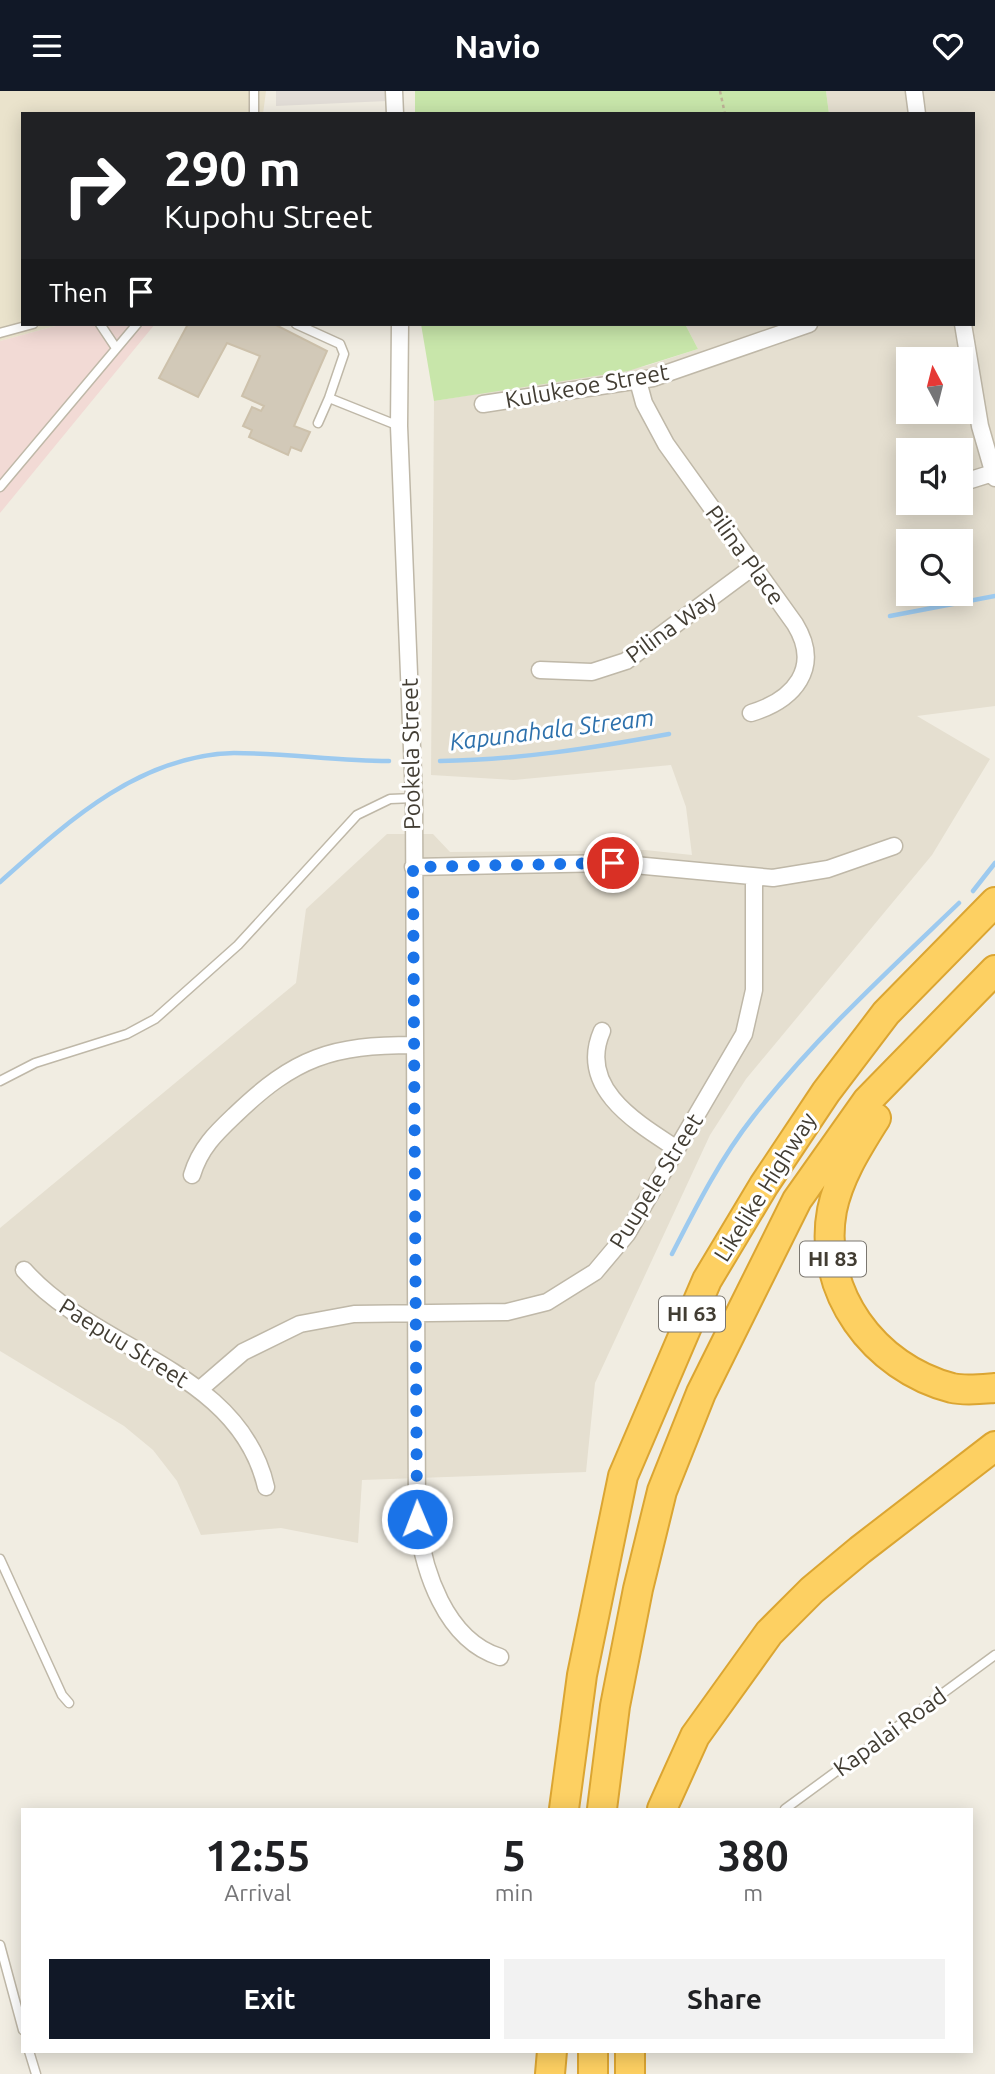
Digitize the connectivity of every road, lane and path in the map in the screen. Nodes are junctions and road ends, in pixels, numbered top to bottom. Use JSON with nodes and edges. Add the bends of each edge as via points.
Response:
{"nodes":[{"id":1,"x":254,"y":91,"type":"edge"},
{"id":2,"x":394,"y":91,"type":"edge"},
{"id":3,"x":720,"y":91,"type":"edge"},
{"id":4,"x":914,"y":91,"type":"edge"},
{"id":5,"x":254,"y":112,"type":"edge"},
{"id":6,"x":395,"y":112,"type":"edge"},
{"id":7,"x":725,"y":112,"type":"edge"},
{"id":8,"x":917,"y":112,"type":"edge"},
{"id":9,"x":26,"y":326,"type":"edge"},
{"id":10,"x":101,"y":326,"type":"edge"},
{"id":11,"x":135,"y":326,"type":"edge"},
{"id":12,"x":300,"y":326,"type":"edge"},
{"id":13,"x":400,"y":326,"type":"edge"},
{"id":14,"x":803,"y":326,"type":"edge"},
{"id":15,"x":962,"y":326,"type":"edge"},
{"id":16,"x":0,"y":333,"type":"edge"},
{"id":17,"x":116,"y":348,"type":"junction"},
{"id":18,"x":638,"y":381,"type":"junction"},
{"id":19,"x":328,"y":398,"type":"junction"},
{"id":20,"x":483,"y":404,"type":"dead end"},
{"id":21,"x":318,"y":423,"type":"dead end"},
{"id":22,"x":399,"y":426,"type":"junction"},
{"id":23,"x":994,"y":476,"type":"edge"},
{"id":24,"x":973,"y":480,"type":"edge"},
{"id":25,"x":0,"y":487,"type":"edge"},
{"id":26,"x":754,"y":566,"type":"junction"},
{"id":27,"x":540,"y":670,"type":"dead end"},
{"id":28,"x":751,"y":713,"type":"dead end"},
{"id":29,"x":414,"y":798,"type":"junction"},
{"id":30,"x":894,"y":846,"type":"dead end"},
{"id":31,"x":413,"y":867,"type":"junction"},
{"id":32,"x":754,"y":879,"type":"junction"},
{"id":33,"x":995,"y":902,"type":"edge"},
{"id":34,"x":995,"y":971,"type":"edge"},
{"id":35,"x":602,"y":1031,"type":"dead end"},
{"id":36,"x":414,"y":1045,"type":"junction"},
{"id":37,"x":918,"y":1053,"type":"junction"},
{"id":38,"x":0,"y":1081,"type":"edge"},
{"id":39,"x":677,"y":1149,"type":"junction"},
{"id":40,"x":192,"y":1175,"type":"dead end"},
{"id":41,"x":24,"y":1270,"type":"dead end"},
{"id":42,"x":415,"y":1314,"type":"junction"},
{"id":43,"x":995,"y":1388,"type":"edge"},
{"id":44,"x":199,"y":1390,"type":"junction"},
{"id":45,"x":995,"y":1446,"type":"edge"},
{"id":46,"x":266,"y":1487,"type":"dead end"},
{"id":47,"x":0,"y":1559,"type":"edge"},
{"id":48,"x":995,"y":1655,"type":"edge"},
{"id":49,"x":500,"y":1657,"type":"dead end"},
{"id":50,"x":69,"y":1703,"type":"dead end"},
{"id":51,"x":564,"y":1808,"type":"edge"},
{"id":52,"x":602,"y":1808,"type":"edge"},
{"id":53,"x":662,"y":1808,"type":"edge"},
{"id":54,"x":786,"y":1808,"type":"edge"},
{"id":55,"x":0,"y":1945,"type":"edge"},
{"id":56,"x":21,"y":2023,"type":"edge"},
{"id":57,"x":30,"y":2053,"type":"edge"},
{"id":58,"x":553,"y":2053,"type":"edge"},
{"id":59,"x":593,"y":2053,"type":"edge"},
{"id":60,"x":630,"y":2053,"type":"edge"},
{"id":61,"x":36,"y":2074,"type":"edge"},
{"id":62,"x":552,"y":2074,"type":"edge"},
{"id":63,"x":593,"y":2074,"type":"edge"},
{"id":64,"x":630,"y":2074,"type":"edge"}],
"edges":[{"from":1,"to":5,"type":"lane"},
{"from":2,"to":6,"type":"street"},
{"from":3,"to":7,"type":"path"},
{"from":4,"to":8,"type":"street"},
{"from":9,"to":16,"type":"lane"},
{"from":10,"to":17,"type":"lane"},
{"from":11,"to":17,"type":"lane"},
{"from":12,"to":19,"type":"lane","via":[[340,344],[344,354]]},
{"from":13,"to":22,"type":"street","name":"Pookela Street"},
{"from":14,"to":18,"type":"street","name":"Kulukeoe Street"},
{"from":15,"to":23,"type":"street"},
{"from":17,"to":25,"type":"lane"},
{"from":18,"to":20,"type":"street","name":"Kulukeoe Street"},
{"from":18,"to":26,"type":"street","name":"Pilina Place","via":[[666,444]]},
{"from":19,"to":21,"type":"lane"},
{"from":19,"to":22,"type":"lane"},
{"from":22,"to":29,"type":"street","name":"Pookela Street"},
{"from":23,"to":24,"type":"street"},
{"from":26,"to":27,"type":"street","name":"Pilina Way","via":[[626,661],[592,672]]},
{"from":26,"to":28,"type":"street","name":"Pilina Place","via":[[796,624],[806,653],[794,689]]},
{"from":29,"to":31,"type":"street","name":"Pookela Street"},
{"from":29,"to":38,"type":"lane","via":[[390,799],[357,815],[238,945],[155,1019],[127,1034],[35,1063]]},
{"from":30,"to":32,"type":"street","via":[[810,874]]},
{"from":31,"to":32,"type":"street","via":[[613,863]]},
{"from":31,"to":36,"type":"street","name":"Pookela Street"},
{"from":32,"to":39,"type":"street","name":"Puupele Street","via":[[754,990],[749,1021]]},
{"from":33,"to":51,"type":"highway","name":"Likelike Highway","number":"HI 63","via":[[887,1013],[826,1091],[707,1280],[623,1476],[582,1675]]},
{"from":34,"to":37,"type":"highway","name":"Likelike Highway","number":"HI 63"},
{"from":35,"to":39,"type":"street","via":[[596,1062],[609,1094],[630,1119]]},
{"from":36,"to":40,"type":"street","via":[[349,1048],[284,1073],[208,1140]]},
{"from":36,"to":42,"type":"street","name":"Pookela Street"},
{"from":37,"to":43,"type":"highway","number":"HI 83","via":[[845,1170],[832,1210],[831,1249],[840,1291],[858,1327],[886,1355],[921,1378],[955,1389]]},
{"from":37,"to":52,"type":"highway","name":"Likelike Highway","number":"HI 63","via":[[867,1101],[797,1200],[701,1393],[662,1490],[638,1589],[615,1706]]},
{"from":39,"to":42,"type":"street","name":"Puupele Street","via":[[618,1248],[565,1293],[507,1312]]},
{"from":41,"to":44,"type":"street","name":"Paepuu Street","via":[[61,1305]]},
{"from":42,"to":44,"type":"street","name":"Puupele Street","via":[[354,1314],[300,1324],[243,1352]]},
{"from":42,"to":49,"type":"street","name":"Pookela Street","via":[[417,1519],[423,1558],[456,1623],[475,1645]]},
{"from":44,"to":46,"type":"street","name":"Paepuu Street","via":[[246,1439]]},
{"from":45,"to":53,"type":"highway","via":[[860,1550],[769,1633],[695,1736]]},
{"from":47,"to":50,"type":"lane"},
{"from":48,"to":54,"type":"lane","name":"Kapalai Road"},
{"from":55,"to":56,"type":"lane"},
{"from":57,"to":61,"type":"lane"},
{"from":58,"to":62,"type":"highway"},
{"from":59,"to":63,"type":"highway"},
{"from":60,"to":64,"type":"highway"}]}
